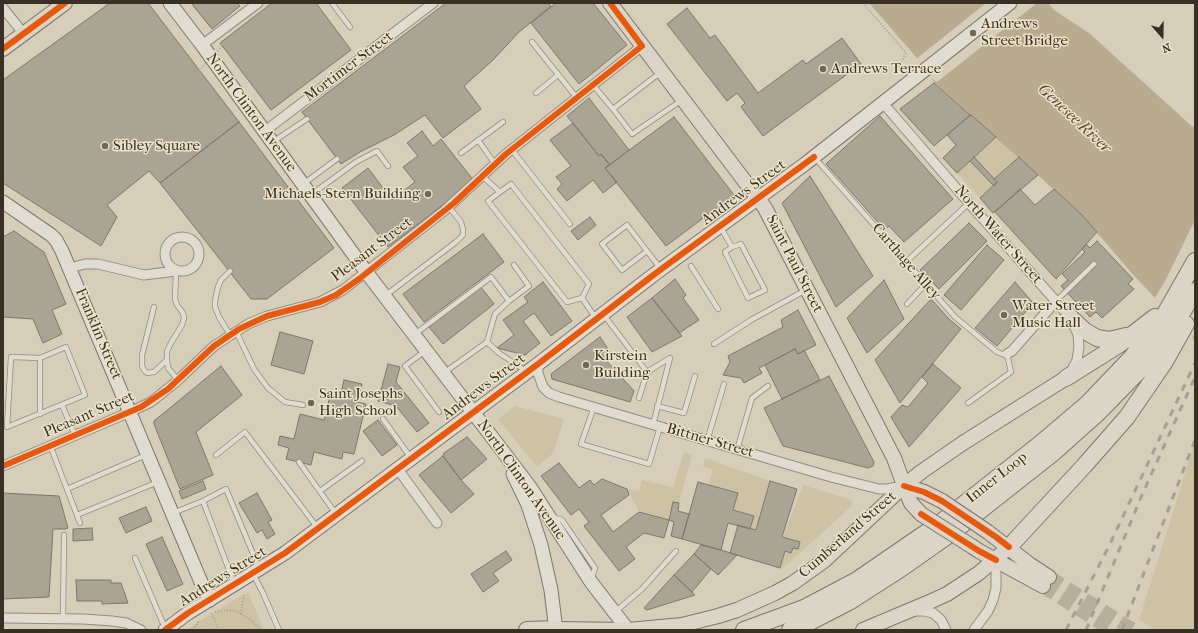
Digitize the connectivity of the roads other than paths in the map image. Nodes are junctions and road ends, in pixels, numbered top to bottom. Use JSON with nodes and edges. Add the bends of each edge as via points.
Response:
{"nodes":[{"id":1,"x":65,"y":3,"type":"edge"},
{"id":2,"x":170,"y":3,"type":"edge"},
{"id":3,"x":258,"y":3,"type":"edge"},
{"id":4,"x":332,"y":3,"type":"edge"},
{"id":5,"x":1010,"y":3,"type":"edge"},
{"id":6,"x":431,"y":4,"type":"edge"},
{"id":7,"x":616,"y":5,"type":"edge"},
{"id":8,"x":3,"y":8,"type":"edge"},
{"id":9,"x":350,"y":27,"type":"dead end"},
{"id":10,"x":24,"y":34,"type":"junction"},
{"id":11,"x":532,"y":42,"type":"dead end"},
{"id":12,"x":202,"y":45,"type":"junction"},
{"id":13,"x":642,"y":46,"type":"junction"},
{"id":14,"x":3,"y":49,"type":"edge"},
{"id":15,"x":662,"y":71,"type":"junction"},
{"id":16,"x":558,"y":75,"type":"junction"},
{"id":17,"x":593,"y":85,"type":"junction"},
{"id":18,"x":536,"y":93,"type":"dead end"},
{"id":19,"x":576,"y":98,"type":"junction"},
{"id":20,"x":683,"y":99,"type":"junction"},
{"id":21,"x":883,"y":103,"type":"junction"},
{"id":22,"x":613,"y":109,"type":"junction"},
{"id":23,"x":307,"y":119,"type":"dead end"},
{"id":24,"x":503,"y":122,"type":"dead end"},
{"id":25,"x":269,"y":136,"type":"junction"},
{"id":26,"x":478,"y":140,"type":"junction"},
{"id":27,"x":512,"y":150,"type":"junction"},
{"id":28,"x":461,"y":153,"type":"dead end"},
{"id":29,"x":814,"y":157,"type":"junction"},
{"id":30,"x":337,"y":159,"type":"dead end"},
{"id":31,"x":495,"y":164,"type":"junction"},
{"id":32,"x":388,"y":166,"type":"dead end"},
{"id":33,"x":482,"y":176,"type":"junction"},
{"id":34,"x":307,"y":189,"type":"junction"},
{"id":35,"x":500,"y":192,"type":"junction"},
{"id":36,"x":759,"y":198,"type":"junction"},
{"id":37,"x":3,"y":202,"type":"edge"},
{"id":38,"x":969,"y":203,"type":"junction"},
{"id":39,"x":449,"y":207,"type":"junction"},
{"id":40,"x":570,"y":224,"type":"dead end"},
{"id":41,"x":720,"y":227,"type":"junction"},
{"id":42,"x":732,"y":247,"type":"junction"},
{"id":43,"x":647,"y":251,"type":"junction"},
{"id":44,"x":1195,"y":260,"type":"edge"},
{"id":45,"x":906,"y":262,"type":"junction"},
{"id":46,"x":1094,"y":264,"type":"dead end"},
{"id":47,"x":514,"y":265,"type":"dead end"},
{"id":48,"x":691,"y":266,"type":"dead end"},
{"id":49,"x":70,"y":268,"type":"junction"},
{"id":50,"x":661,"y":270,"type":"junction"},
{"id":51,"x":176,"y":271,"type":"joint"},
{"id":52,"x":230,"y":271,"type":"dead end"},
{"id":53,"x":367,"y":273,"type":"junction"},
{"id":54,"x":926,"y":284,"type":"junction"},
{"id":55,"x":808,"y":289,"type":"junction"},
{"id":56,"x":1195,"y":291,"type":"edge"},
{"id":57,"x":385,"y":296,"type":"junction"},
{"id":58,"x":582,"y":298,"type":"junction"},
{"id":59,"x":509,"y":301,"type":"junction"},
{"id":60,"x":1056,"y":301,"type":"junction"},
{"id":61,"x":907,"y":304,"type":"dead end"},
{"id":62,"x":1195,"y":306,"type":"edge"},
{"id":63,"x":154,"y":308,"type":"dead end"},
{"id":64,"x":718,"y":309,"type":"dead end"},
{"id":65,"x":1164,"y":311,"type":"junction"},
{"id":66,"x":600,"y":316,"type":"junction"},
{"id":67,"x":1069,"y":316,"type":"junction"},
{"id":68,"x":1140,"y":329,"type":"junction"},
{"id":69,"x":1176,"y":332,"type":"junction"},
{"id":70,"x":233,"y":333,"type":"junction"},
{"id":71,"x":414,"y":335,"type":"junction"},
{"id":72,"x":487,"y":342,"type":"junction"},
{"id":73,"x":714,"y":344,"type":"dead end"},
{"id":74,"x":426,"y":350,"type":"junction"},
{"id":75,"x":1007,"y":354,"type":"junction"},
{"id":76,"x":40,"y":358,"type":"junction"},
{"id":77,"x":167,"y":360,"type":"junction"},
{"id":78,"x":538,"y":364,"type":"junction"},
{"id":79,"x":527,"y":372,"type":"junction"},
{"id":80,"x":647,"y":372,"type":"junction"},
{"id":81,"x":444,"y":373,"type":"junction"},
{"id":82,"x":695,"y":376,"type":"dead end"},
{"id":83,"x":1066,"y":378,"type":"junction"},
{"id":84,"x":178,"y":380,"type":"junction"},
{"id":85,"x":724,"y":384,"type":"dead end"},
{"id":86,"x":768,"y":386,"type":"dead end"},
{"id":87,"x":639,"y":398,"type":"dead end"},
{"id":88,"x":968,"y":403,"type":"dead end"},
{"id":89,"x":62,"y":405,"type":"junction"},
{"id":90,"x":304,"y":405,"type":"dead end"},
{"id":91,"x":657,"y":406,"type":"junction"},
{"id":92,"x":594,"y":407,"type":"junction"},
{"id":93,"x":130,"y":412,"type":"junction"},
{"id":94,"x":439,"y":412,"type":"dead end"},
{"id":95,"x":473,"y":412,"type":"junction"},
{"id":96,"x":40,"y":414,"type":"junction"},
{"id":97,"x":383,"y":419,"type":"dead end"},
{"id":98,"x":656,"y":426,"type":"junction"},
{"id":99,"x":75,"y":435,"type":"junction"},
{"id":100,"x":494,"y":438,"type":"junction"},
{"id":101,"x":707,"y":441,"type":"junction"},
{"id":102,"x":50,"y":445,"type":"junction"},
{"id":103,"x":738,"y":450,"type":"junction"},
{"id":104,"x":148,"y":454,"type":"junction"},
{"id":105,"x":216,"y":455,"type":"dead end"},
{"id":106,"x":411,"y":458,"type":"junction"},
{"id":107,"x":362,"y":461,"type":"dead end"},
{"id":108,"x":299,"y":462,"type":"dead end"},
{"id":109,"x":3,"y":466,"type":"edge"},
{"id":110,"x":397,"y":468,"type":"junction"},
{"id":111,"x":159,"y":482,"type":"junction"},
{"id":112,"x":904,"y":486,"type":"junction"},
{"id":113,"x":67,"y":488,"type":"junction"},
{"id":114,"x":320,"y":492,"type":"junction"},
{"id":115,"x":203,"y":501,"type":"junction"},
{"id":116,"x":172,"y":513,"type":"junction"},
{"id":117,"x":336,"y":514,"type":"junction"},
{"id":118,"x":77,"y":515,"type":"junction"},
{"id":119,"x":80,"y":523,"type":"dead end"},
{"id":120,"x":437,"y":523,"type":"dead end"},
{"id":121,"x":318,"y":528,"type":"junction"},
{"id":122,"x":64,"y":535,"type":"dead end"},
{"id":123,"x":1009,"y":547,"type":"junction"},
{"id":124,"x":676,"y":551,"type":"dead end"},
{"id":125,"x":135,"y":558,"type":"dead end"},
{"id":126,"x":996,"y":560,"type":"junction"},
{"id":127,"x":256,"y":572,"type":"junction"},
{"id":128,"x":235,"y":585,"type":"junction"},
{"id":129,"x":210,"y":606,"type":"junction"},
{"id":130,"x":614,"y":612,"type":"junction"},
{"id":131,"x":907,"y":612,"type":"junction"},
{"id":132,"x":3,"y":618,"type":"edge"},
{"id":133,"x":63,"y":618,"type":"junction"},
{"id":134,"x":141,"y":630,"type":"edge"},
{"id":135,"x":165,"y":630,"type":"edge"},
{"id":136,"x":279,"y":630,"type":"edge"},
{"id":137,"x":527,"y":630,"type":"edge"},
{"id":138,"x":556,"y":630,"type":"edge"},
{"id":139,"x":628,"y":630,"type":"edge"},
{"id":140,"x":744,"y":630,"type":"edge"},
{"id":141,"x":790,"y":630,"type":"edge"},
{"id":142,"x":863,"y":630,"type":"edge"},
{"id":143,"x":946,"y":630,"type":"edge"},
{"id":144,"x":974,"y":630,"type":"edge"}],
"edges":[{"from":1,"to":10,"type":"main road"},
{"from":2,"to":12,"type":"street","name":"North Clinton Avenue"},
{"from":3,"to":12,"type":"street"},
{"from":4,"to":9,"type":"lane"},
{"from":5,"to":21,"type":"street","name":"Andrews Street"},
{"from":6,"to":25,"type":"street","name":"Mortimer Street"},
{"from":7,"to":13,"type":"main road","name":"Saint Paul Street"},
{"from":8,"to":10,"type":"street"},
{"from":10,"to":14,"type":"main road"},
{"from":11,"to":16,"type":"lane"},
{"from":12,"to":25,"type":"street","name":"North Clinton Avenue"},
{"from":13,"to":15,"type":"main road","name":"Saint Paul Street"},
{"from":13,"to":17,"type":"street","name":"Pleasant Street"},
{"from":15,"to":20,"type":"main road","name":"Saint Paul Street"},
{"from":15,"to":22,"type":"lane"},
{"from":16,"to":18,"type":"lane"},
{"from":16,"to":19,"type":"lane"},
{"from":17,"to":19,"type":"street","name":"Pleasant Street"},
{"from":17,"to":22,"type":"lane"},
{"from":19,"to":27,"type":"street","name":"Pleasant Street"},
{"from":20,"to":22,"type":"lane","via":[[632,134]]},
{"from":20,"to":36,"type":"main road","name":"Saint Paul Street"},
{"from":21,"to":29,"type":"street","name":"Andrews Street"},
{"from":21,"to":38,"type":"street","name":"North Water Street"},
{"from":23,"to":25,"type":"lane"},
{"from":24,"to":26,"type":"lane"},
{"from":25,"to":34,"type":"street","name":"North Clinton Avenue"},
{"from":26,"to":28,"type":"lane"},
{"from":26,"to":31,"type":"lane"},
{"from":27,"to":31,"type":"street","name":"Pleasant Street"},
{"from":27,"to":40,"type":"lane"},
{"from":29,"to":36,"type":"street","name":"Andrews Street"},
{"from":29,"to":45,"type":"lane","name":"Carthage Alley"},
{"from":30,"to":34,"type":"lane"},
{"from":31,"to":33,"type":"street","name":"Pleasant Street"},
{"from":32,"to":34,"type":"lane","via":[[377,151]]},
{"from":33,"to":35,"type":"lane"},
{"from":33,"to":39,"type":"street","name":"Pleasant Street"},
{"from":34,"to":53,"type":"street","name":"North Clinton Avenue"},
{"from":35,"to":58,"type":"lane","via":[[511,184],[589,284]]},
{"from":35,"to":58,"type":"lane","via":[[488,201],[567,302]]},
{"from":36,"to":41,"type":"street","name":"Andrews Street"},
{"from":36,"to":55,"type":"main road","name":"Saint Paul Street"},
{"from":37,"to":49,"type":"street","name":"Franklin Street","via":[[56,240]]},
{"from":38,"to":45,"type":"lane"},
{"from":38,"to":60,"type":"street","name":"North Water Street"},
{"from":39,"to":53,"type":"street","name":"Pleasant Street"},
{"from":39,"to":57,"type":"lane","via":[[461,222],[463,235]]},
{"from":41,"to":42,"type":"lane"},
{"from":41,"to":50,"type":"street","name":"Andrews Street"},
{"from":42,"to":42,"type":"lane","via":[[725,252],[748,298],[765,290],[741,244]]},
{"from":43,"to":43,"type":"lane","via":[[627,225],[602,244],[622,270]]},
{"from":43,"to":50,"type":"lane"},
{"from":44,"to":65,"type":"highway","name":"Inner Loop"},
{"from":45,"to":54,"type":"lane","name":"Carthage Alley"},
{"from":46,"to":60,"type":"lane"},
{"from":47,"to":59,"type":"lane","via":[[529,286]]},
{"from":48,"to":64,"type":"lane"},
{"from":49,"to":51,"type":"street","via":[[91,264],[144,275]]},
{"from":49,"to":93,"type":"street","name":"Franklin Street"},
{"from":50,"to":66,"type":"street","name":"Andrews Street"},
{"from":51,"to":77,"type":"lane","via":[[175,299],[184,318],[167,351]]},
{"from":52,"to":70,"type":"lane","via":[[221,280],[215,301],[219,317]]},
{"from":53,"to":57,"type":"street","name":"North Clinton Avenue"},
{"from":53,"to":70,"type":"street","name":"Pleasant Street","via":[[324,300],[267,316]]},
{"from":54,"to":61,"type":"lane"},
{"from":54,"to":75,"type":"lane","name":"Carthage Alley","via":[[955,317],[997,352]]},
{"from":55,"to":73,"type":"lane","via":[[751,320]]},
{"from":55,"to":112,"type":"main road","name":"Saint Paul Street","via":[[894,458]]},
{"from":56,"to":69,"type":"highway","name":"Inner Loop"},
{"from":57,"to":71,"type":"street","name":"North Clinton Avenue"},
{"from":58,"to":66,"type":"lane"},
{"from":59,"to":71,"type":"lane","via":[[491,278]]},
{"from":59,"to":72,"type":"lane","via":[[495,314]]},
{"from":60,"to":67,"type":"street","name":"North Water Street"},
{"from":60,"to":75,"type":"street"},
{"from":62,"to":69,"type":"highway"},
{"from":63,"to":77,"type":"lane","via":[[142,356],[142,366],[147,373],[154,372]]},
{"from":65,"to":68,"type":"highway"},
{"from":65,"to":140,"type":"highway","name":"Inner Loop","via":[[1132,358],[1088,402],[940,523],[892,558],[840,590],[804,608]]},
{"from":66,"to":78,"type":"street","name":"Andrews Street"},
{"from":66,"to":80,"type":"lane"},
{"from":67,"to":68,"type":"highway","via":[[1092,335],[1103,340],[1115,340]]},
{"from":67,"to":83,"type":"street","name":"North Water Street","via":[[1078,334],[1079,347],[1074,366]]},
{"from":68,"to":83,"type":"highway"},
{"from":69,"to":123,"type":"highway","via":[[1152,381],[1124,420]]},
{"from":69,"to":141,"type":"highway","name":"Inner Loop","via":[[1114,398],[1068,440],[948,536],[885,580],[831,611]]},
{"from":70,"to":84,"type":"street","name":"Pleasant Street"},
{"from":70,"to":90,"type":"lane","via":[[268,388],[285,402]]},
{"from":71,"to":74,"type":"street","name":"North Clinton Avenue"},
{"from":72,"to":79,"type":"lane","via":[[498,353]]},
{"from":72,"to":81,"type":"lane"},
{"from":74,"to":81,"type":"street","name":"North Clinton Avenue"},
{"from":74,"to":94,"type":"lane","via":[[405,366]]},
{"from":75,"to":88,"type":"lane","via":[[1011,372]]},
{"from":76,"to":89,"type":"lane","via":[[66,347],[85,395]]},
{"from":76,"to":96,"type":"lane"},
{"from":76,"to":96,"type":"lane","via":[[11,356],[7,427]]},
{"from":77,"to":84,"type":"lane","via":[[168,368]]},
{"from":78,"to":79,"type":"street","name":"Andrews Street"},
{"from":78,"to":92,"type":"street","name":"Bittner Street","via":[[541,383],[549,393]]},
{"from":79,"to":95,"type":"street","name":"Andrews Street"},
{"from":80,"to":87,"type":"lane"},
{"from":80,"to":91,"type":"lane","via":[[670,358]]},
{"from":81,"to":95,"type":"street","name":"North Clinton Avenue"},
{"from":82,"to":91,"type":"lane","via":[[684,413]]},
{"from":83,"to":112,"type":"main road","name":"Cumberland Street","via":[[954,450]]},
{"from":84,"to":93,"type":"street","name":"Pleasant Street","via":[[150,402]]},
{"from":85,"to":101,"type":"lane"},
{"from":86,"to":103,"type":"lane","via":[[752,398]]},
{"from":89,"to":96,"type":"lane"},
{"from":89,"to":99,"type":"lane"},
{"from":91,"to":98,"type":"lane"},
{"from":92,"to":98,"type":"street","name":"Bittner Street"},
{"from":92,"to":98,"type":"lane","via":[[581,444],[649,464]]},
{"from":93,"to":99,"type":"street","name":"Pleasant Street"},
{"from":93,"to":104,"type":"street","name":"Franklin Street"},
{"from":95,"to":100,"type":"street","name":"North Clinton Avenue"},
{"from":95,"to":106,"type":"street","name":"Andrews Street"},
{"from":97,"to":106,"type":"lane"},
{"from":98,"to":101,"type":"street","name":"Bittner Street"},
{"from":99,"to":102,"type":"street","name":"Pleasant Street"},
{"from":100,"to":130,"type":"street","name":"North Clinton Avenue"},
{"from":100,"to":138,"type":"street","via":[[528,505],[535,525],[551,590]]},
{"from":101,"to":103,"type":"street","name":"Bittner Street"},
{"from":102,"to":109,"type":"street","name":"Pleasant Street"},
{"from":102,"to":113,"type":"lane"},
{"from":103,"to":112,"type":"street","name":"Bittner Street","via":[[874,488]]},
{"from":104,"to":111,"type":"street","name":"Franklin Street"},
{"from":104,"to":113,"type":"lane"},
{"from":105,"to":121,"type":"lane","via":[[245,432]]},
{"from":106,"to":110,"type":"street","name":"Andrews Street"},
{"from":107,"to":114,"type":"lane"},
{"from":108,"to":114,"type":"lane"},
{"from":110,"to":117,"type":"street","name":"Andrews Street"},
{"from":110,"to":120,"type":"street"},
{"from":111,"to":116,"type":"street","name":"Franklin Street"},
{"from":111,"to":118,"type":"lane"},
{"from":112,"to":123,"type":"main road","name":"Saint Paul Street","bridge":true,"via":[[942,501]]},
{"from":112,"to":126,"type":"main road","name":"Saint Paul Street","bridge":true,"via":[[911,503],[921,514]]},
{"from":112,"to":139,"type":"main road","name":"Cumberland Street","via":[[825,560],[775,593],[737,610],[699,621]]},
{"from":113,"to":118,"type":"lane"},
{"from":114,"to":117,"type":"lane"},
{"from":115,"to":116,"type":"lane"},
{"from":115,"to":127,"type":"lane","via":[[226,489]]},
{"from":115,"to":128,"type":"lane"},
{"from":116,"to":129,"type":"street","name":"Franklin Street"},
{"from":117,"to":121,"type":"street","name":"Andrews Street"},
{"from":118,"to":119,"type":"lane"},
{"from":121,"to":127,"type":"street","name":"Andrews Street"},
{"from":122,"to":133,"type":"lane"},
{"from":123,"to":126,"type":"main road"},
{"from":123,"to":126,"type":"main road","name":"Saint Paul Street","via":[[1046,582]]},
{"from":124,"to":130,"type":"lane","via":[[642,588]]},
{"from":125,"to":135,"type":"lane"},
{"from":126,"to":131,"type":"main road","via":[[959,587]]},
{"from":126,"to":144,"type":"street","via":[[996,588],[993,600]]},
{"from":127,"to":128,"type":"street","name":"Andrews Street"},
{"from":127,"to":136,"type":"lane"},
{"from":128,"to":129,"type":"street","name":"Andrews Street"},
{"from":129,"to":135,"type":"street","name":"Andrews Street"},
{"from":130,"to":139,"type":"street","name":"North Clinton Avenue"},
{"from":131,"to":142,"type":"main road"},
{"from":131,"to":143,"type":"street","via":[[924,611],[933,614],[941,620]]},
{"from":132,"to":133,"type":"street"},
{"from":133,"to":134,"type":"street","via":[[119,622]]},
{"from":137,"to":138,"type":"highway"},
{"from":138,"to":139,"type":"main road","name":"Cumberland Street"}]}
